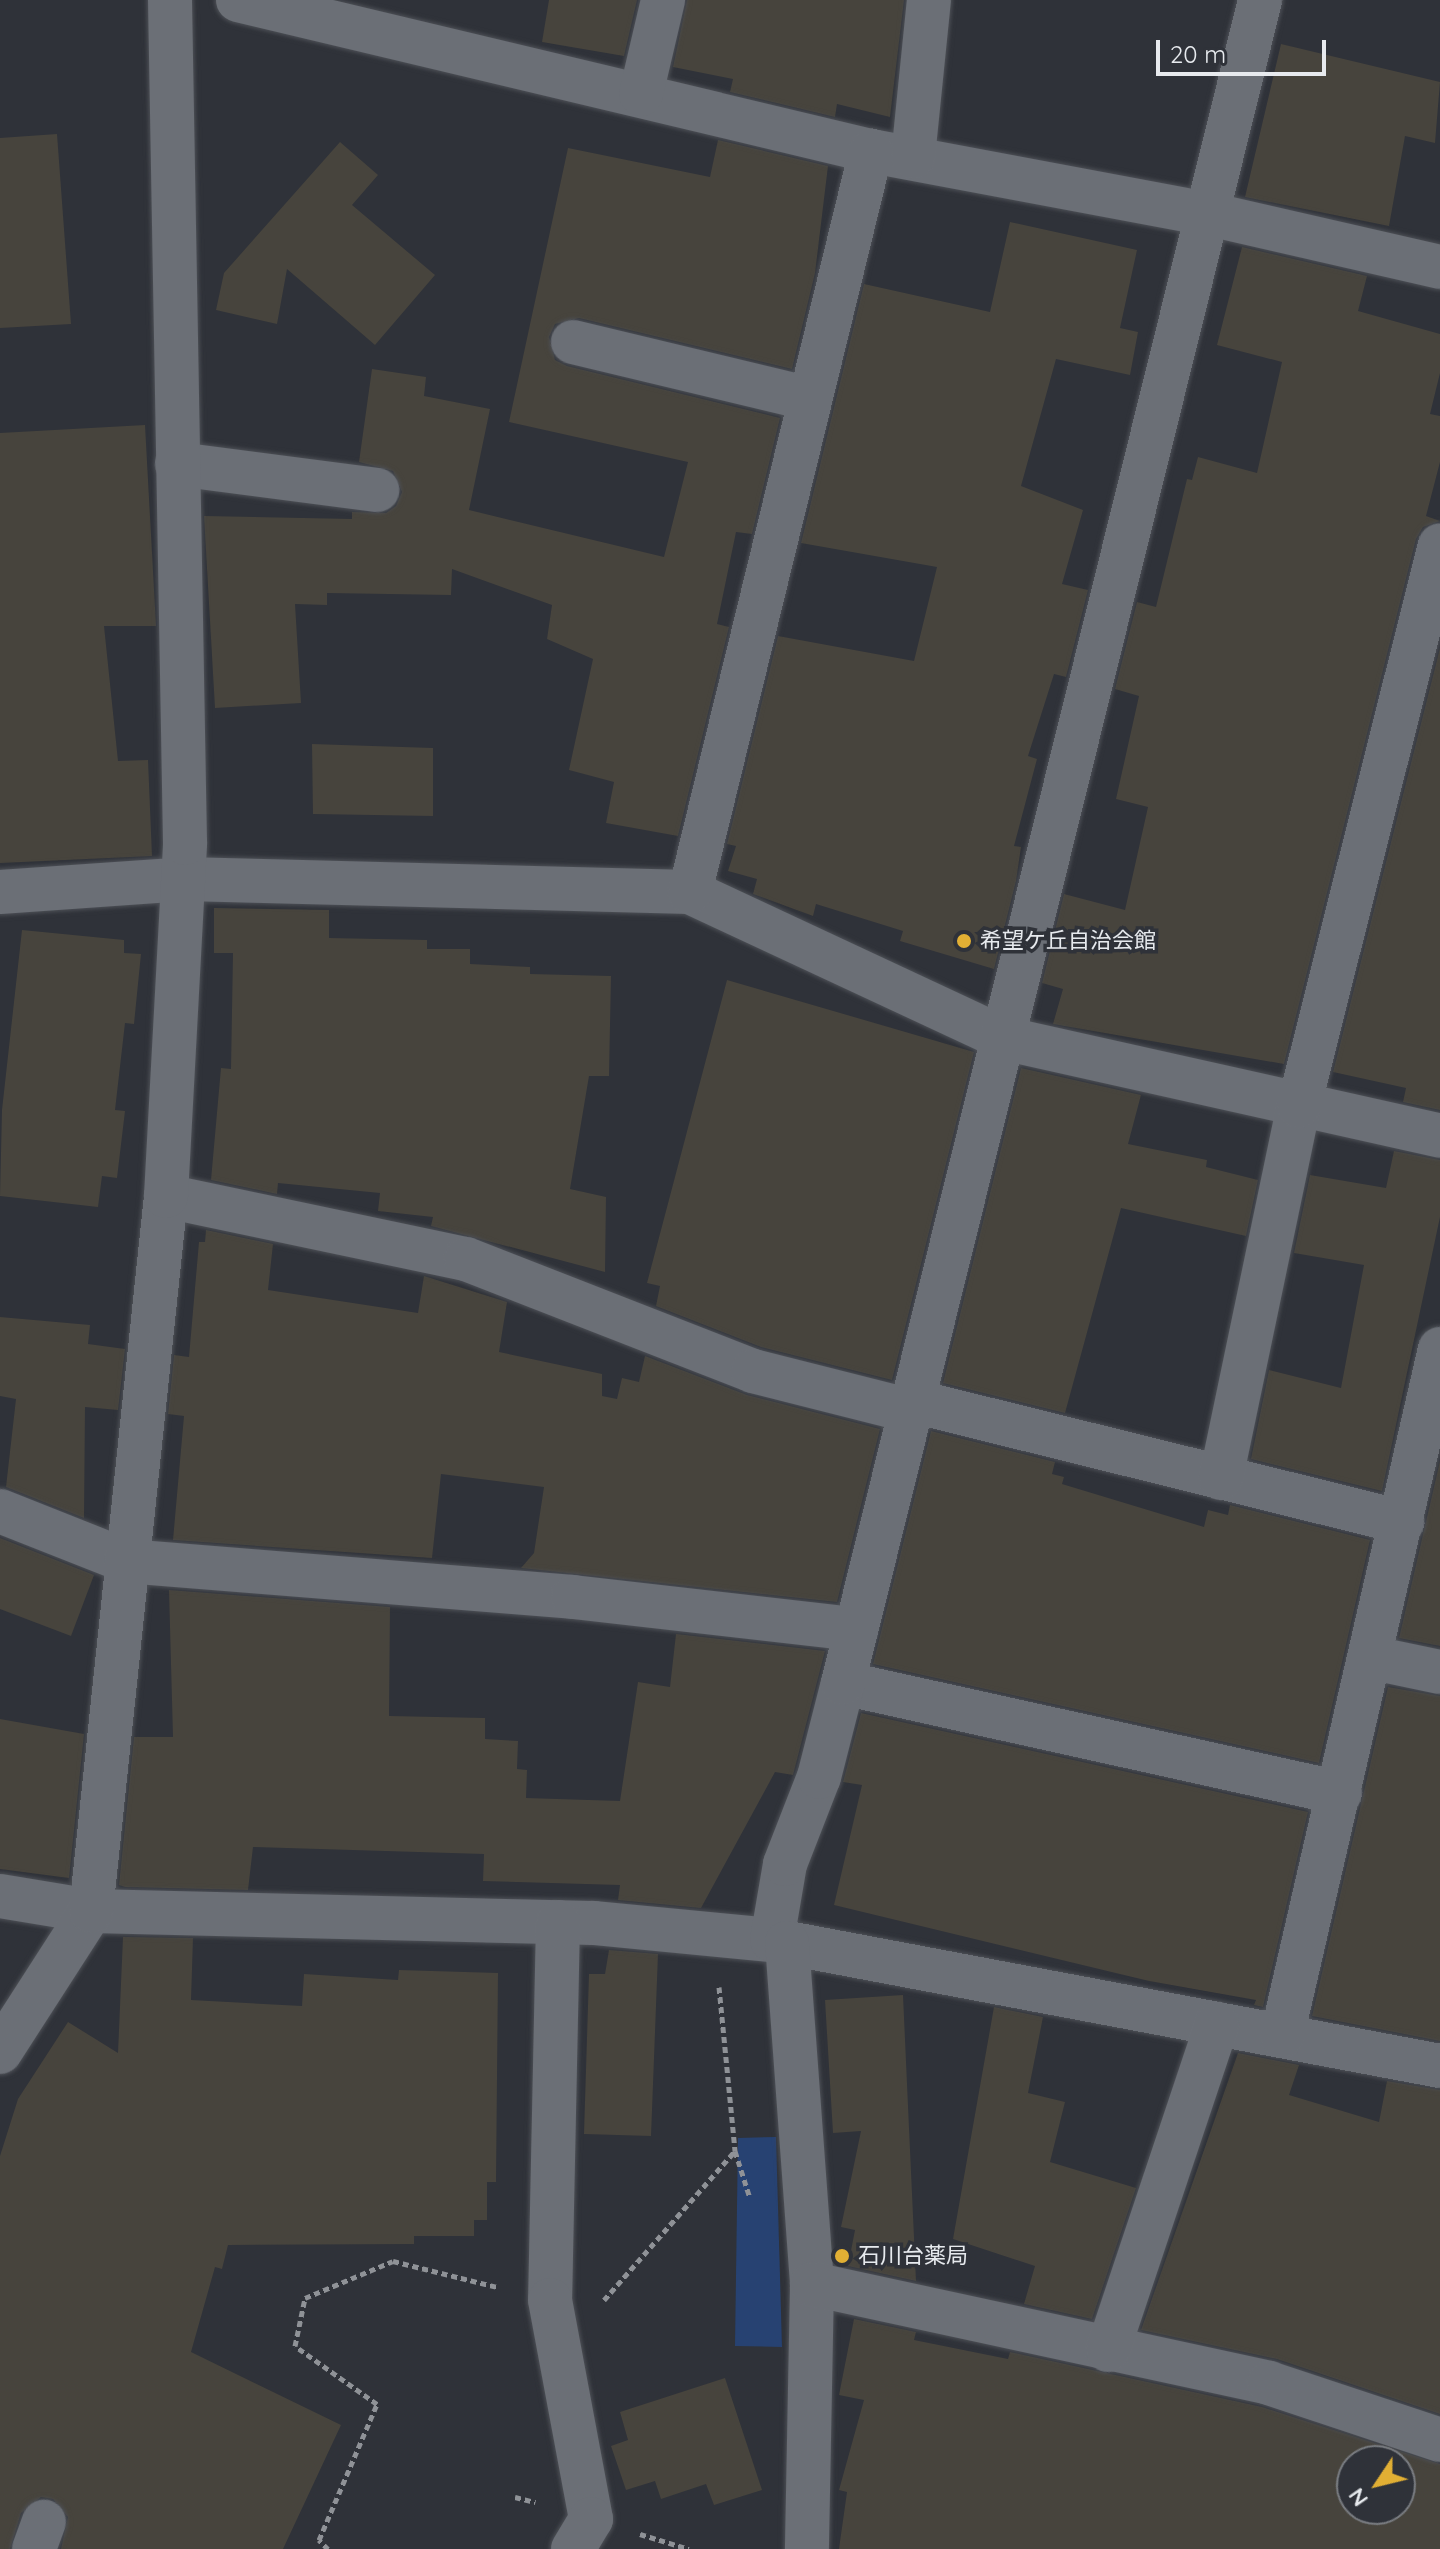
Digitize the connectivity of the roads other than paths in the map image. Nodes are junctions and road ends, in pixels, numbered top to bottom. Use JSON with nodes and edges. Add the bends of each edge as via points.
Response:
{"nodes":[{"id":1,"x":170,"y":0,"type":"edge"},
{"id":2,"x":238,"y":0,"type":"edge"},
{"id":3,"x":663,"y":0,"type":"edge"},
{"id":4,"x":929,"y":0,"type":"edge"},
{"id":5,"x":1260,"y":0,"type":"edge"},
{"id":6,"x":641,"y":94,"type":"junction"},
{"id":7,"x":892,"y":154,"type":"junction"},
{"id":8,"x":1209,"y":214,"type":"junction"},
{"id":9,"x":1440,"y":267,"type":"edge"},
{"id":10,"x":573,"y":342,"type":"dead end"},
{"id":11,"x":806,"y":398,"type":"junction"},
{"id":12,"x":177,"y":464,"type":"junction"},
{"id":13,"x":377,"y":490,"type":"dead end"},
{"id":14,"x":1440,"y":545,"type":"edge"},
{"id":15,"x":1430,"y":627,"type":"edge"},
{"id":16,"x":185,"y":879,"type":"junction"},
{"id":17,"x":0,"y":892,"type":"edge"},
{"id":18,"x":690,"y":892,"type":"junction"},
{"id":19,"x":1003,"y":1038,"type":"junction"},
{"id":20,"x":1299,"y":1106,"type":"junction"},
{"id":21,"x":1440,"y":1136,"type":"edge"},
{"id":22,"x":166,"y":1196,"type":"junction"},
{"id":23,"x":1440,"y":1349,"type":"edge"},
{"id":24,"x":912,"y":1406,"type":"junction"},
{"id":25,"x":1221,"y":1478,"type":"junction"},
{"id":26,"x":0,"y":1511,"type":"edge"},
{"id":27,"x":1402,"y":1522,"type":"junction"},
{"id":28,"x":126,"y":1561,"type":"junction"},
{"id":29,"x":856,"y":1629,"type":"junction"},
{"id":30,"x":1373,"y":1658,"type":"junction"},
{"id":31,"x":1440,"y":1672,"type":"edge"},
{"id":32,"x":843,"y":1683,"type":"junction"},
{"id":33,"x":1340,"y":1793,"type":"junction"},
{"id":34,"x":0,"y":1896,"type":"edge"},
{"id":35,"x":91,"y":1911,"type":"junction"},
{"id":36,"x":558,"y":1922,"type":"junction"},
{"id":37,"x":779,"y":1941,"type":"junction"},
{"id":38,"x":1217,"y":2024,"type":"junction"},
{"id":39,"x":1282,"y":2036,"type":"junction"},
{"id":40,"x":0,"y":2052,"type":"edge"},
{"id":41,"x":1440,"y":2066,"type":"edge"},
{"id":42,"x":812,"y":2284,"type":"junction"},
{"id":43,"x":1108,"y":2350,"type":"junction"},
{"id":44,"x":1440,"y":2440,"type":"edge"},
{"id":45,"x":573,"y":2549,"type":"edge"},
{"id":46,"x":807,"y":2549,"type":"edge"}],
"edges":[{"from":1,"to":12,"type":"street"},
{"from":2,"to":6,"type":"street"},
{"from":3,"to":6,"type":"street"},
{"from":4,"to":7,"type":"street"},
{"from":5,"to":8,"type":"street"},
{"from":6,"to":7,"type":"street"},
{"from":7,"to":8,"type":"street"},
{"from":7,"to":11,"type":"street"},
{"from":8,"to":9,"type":"street"},
{"from":8,"to":19,"type":"street"},
{"from":10,"to":11,"type":"street"},
{"from":11,"to":18,"type":"street"},
{"from":12,"to":13,"type":"street"},
{"from":12,"to":16,"type":"street"},
{"from":14,"to":15,"type":"street"},
{"from":15,"to":20,"type":"street"},
{"from":16,"to":17,"type":"street"},
{"from":16,"to":18,"type":"street"},
{"from":16,"to":22,"type":"street"},
{"from":18,"to":19,"type":"street"},
{"from":19,"to":20,"type":"street"},
{"from":19,"to":24,"type":"street"},
{"from":20,"to":21,"type":"street"},
{"from":20,"to":25,"type":"street"},
{"from":22,"to":24,"type":"street","via":[[466,1259],[753,1371]]},
{"from":22,"to":28,"type":"street"},
{"from":23,"to":27,"type":"street"},
{"from":24,"to":25,"type":"street"},
{"from":24,"to":29,"type":"street"},
{"from":25,"to":27,"type":"street"},
{"from":26,"to":28,"type":"street"},
{"from":27,"to":30,"type":"street"},
{"from":28,"to":29,"type":"street","via":[[573,1597]]},
{"from":28,"to":35,"type":"street"},
{"from":29,"to":32,"type":"street"},
{"from":30,"to":31,"type":"street"},
{"from":30,"to":33,"type":"street"},
{"from":32,"to":33,"type":"street"},
{"from":32,"to":37,"type":"street","via":[[819,1777],[785,1864]]},
{"from":33,"to":39,"type":"street"},
{"from":34,"to":35,"type":"street"},
{"from":35,"to":36,"type":"street"},
{"from":35,"to":40,"type":"street"},
{"from":36,"to":37,"type":"street"},
{"from":36,"to":45,"type":"street","via":[[550,2300],[591,2519]]},
{"from":37,"to":38,"type":"street"},
{"from":37,"to":42,"type":"street"},
{"from":38,"to":39,"type":"street"},
{"from":38,"to":43,"type":"street"},
{"from":39,"to":41,"type":"street"},
{"from":42,"to":43,"type":"street"},
{"from":42,"to":46,"type":"street"},
{"from":43,"to":44,"type":"street","via":[[1269,2383]]}]}
